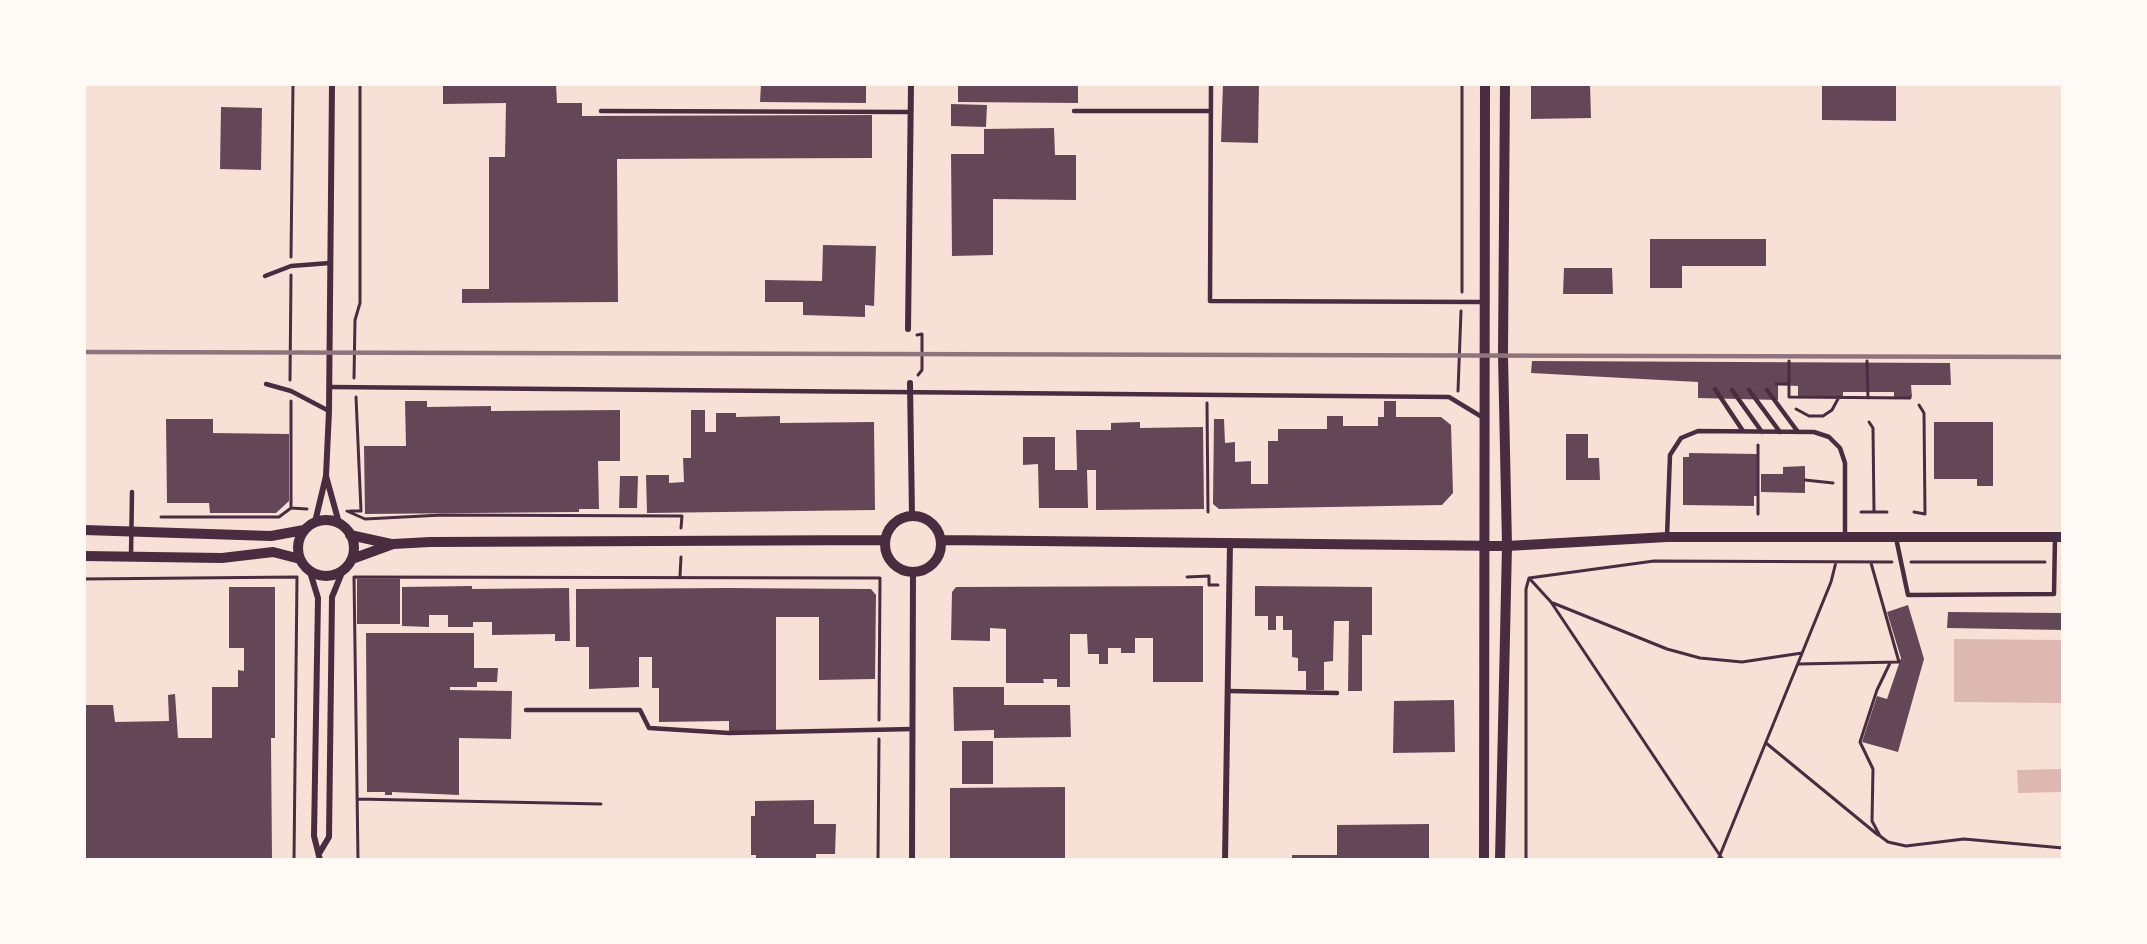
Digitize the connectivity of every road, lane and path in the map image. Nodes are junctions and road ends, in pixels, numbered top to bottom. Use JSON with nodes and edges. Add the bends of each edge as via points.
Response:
{"nodes":[{"id":1,"x":293,"y":84,"type":"edge"},
{"id":2,"x":332,"y":84,"type":"edge"},
{"id":3,"x":360,"y":84,"type":"edge"},
{"id":4,"x":911,"y":84,"type":"edge"},
{"id":5,"x":1211,"y":84,"type":"edge"},
{"id":6,"x":1462,"y":84,"type":"edge"},
{"id":7,"x":1485,"y":84,"type":"edge"},
{"id":8,"x":1504,"y":84,"type":"edge"},
{"id":9,"x":601,"y":111,"type":"dead end"},
{"id":10,"x":1074,"y":111,"type":"dead end"},
{"id":11,"x":1211,"y":111,"type":"junction"},
{"id":12,"x":911,"y":112,"type":"junction"},
{"id":13,"x":330,"y":263,"type":"junction"},
{"id":14,"x":291,"y":266,"type":"junction"},
{"id":15,"x":265,"y":276,"type":"dead end"},
{"id":16,"x":1461,"y":302,"type":"junction"},
{"id":17,"x":1483,"y":302,"type":"junction"},
{"id":18,"x":908,"y":329,"type":"joint"},
{"id":19,"x":1790,"y":361,"type":"dead end"},
{"id":20,"x":1868,"y":361,"type":"dead end"},
{"id":21,"x":910,"y":382,"type":"joint"},
{"id":22,"x":266,"y":384,"type":"dead end"},
{"id":23,"x":330,"y":387,"type":"junction"},
{"id":24,"x":355,"y":387,"type":"junction"},
{"id":25,"x":1715,"y":389,"type":"dead end"},
{"id":26,"x":1732,"y":390,"type":"dead end"},
{"id":27,"x":1749,"y":390,"type":"dead end"},
{"id":28,"x":1767,"y":390,"type":"dead end"},
{"id":29,"x":291,"y":391,"type":"junction"},
{"id":30,"x":910,"y":392,"type":"junction"},
{"id":31,"x":1207,"y":395,"type":"junction"},
{"id":32,"x":1789,"y":397,"type":"junction"},
{"id":33,"x":1839,"y":397,"type":"junction"},
{"id":34,"x":1868,"y":398,"type":"junction"},
{"id":35,"x":1910,"y":398,"type":"dead end"},
{"id":36,"x":1458,"y":402,"type":"junction"},
{"id":37,"x":1920,"y":405,"type":"dead end"},
{"id":38,"x":329,"y":411,"type":"junction"},
{"id":39,"x":1484,"y":418,"type":"junction"},
{"id":40,"x":1869,"y":422,"type":"dead end"},
{"id":41,"x":1743,"y":431,"type":"junction"},
{"id":42,"x":1762,"y":432,"type":"junction"},
{"id":43,"x":1780,"y":432,"type":"junction"},
{"id":44,"x":1798,"y":432,"type":"junction"},
{"id":45,"x":1758,"y":445,"type":"dead end"},
{"id":46,"x":326,"y":476,"type":"junction"},
{"id":47,"x":1805,"y":480,"type":"dead end"},
{"id":48,"x":1833,"y":483,"type":"dead end"},
{"id":49,"x":132,"y":492,"type":"dead end"},
{"id":50,"x":291,"y":508,"type":"junction"},
{"id":51,"x":318,"y":509,"type":"junction"},
{"id":52,"x":335,"y":510,"type":"junction"},
{"id":53,"x":349,"y":511,"type":"junction"},
{"id":54,"x":1208,"y":512,"type":"dead end"},
{"id":55,"x":1861,"y":512,"type":"dead end"},
{"id":56,"x":1874,"y":512,"type":"junction"},
{"id":57,"x":1887,"y":512,"type":"dead end"},
{"id":58,"x":1914,"y":512,"type":"dead end"},
{"id":59,"x":1758,"y":514,"type":"dead end"},
{"id":60,"x":912,"y":516,"type":"junction"},
{"id":61,"x":132,"y":517,"type":"junction"},
{"id":62,"x":315,"y":522,"type":"junction"},
{"id":63,"x":339,"y":523,"type":"junction"},
{"id":64,"x":681,"y":528,"type":"dead end"},
{"id":65,"x":84,"y":530,"type":"edge"},
{"id":66,"x":304,"y":530,"type":"junction"},
{"id":67,"x":132,"y":531,"type":"junction"},
{"id":68,"x":350,"y":535,"type":"junction"},
{"id":69,"x":1896,"y":536,"type":"junction"},
{"id":70,"x":1667,"y":537,"type":"junction"},
{"id":71,"x":1845,"y":537,"type":"junction"},
{"id":72,"x":2059,"y":537,"type":"edge"},
{"id":73,"x":885,"y":540,"type":"junction"},
{"id":74,"x":941,"y":540,"type":"junction"},
{"id":75,"x":1230,"y":543,"type":"junction"},
{"id":76,"x":393,"y":544,"type":"junction"},
{"id":77,"x":1484,"y":546,"type":"junction"},
{"id":78,"x":1507,"y":546,"type":"junction"},
{"id":79,"x":84,"y":556,"type":"edge"},
{"id":80,"x":681,"y":556,"type":"dead end"},
{"id":81,"x":131,"y":557,"type":"junction"},
{"id":82,"x":300,"y":559,"type":"junction"},
{"id":83,"x":352,"y":559,"type":"junction"},
{"id":84,"x":1836,"y":562,"type":"junction"},
{"id":85,"x":1901,"y":562,"type":"junction"},
{"id":86,"x":2054,"y":562,"type":"junction"},
{"id":87,"x":1870,"y":563,"type":"junction"},
{"id":88,"x":343,"y":570,"type":"junction"},
{"id":89,"x":310,"y":572,"type":"junction"},
{"id":90,"x":913,"y":572,"type":"junction"},
{"id":91,"x":681,"y":576,"type":"junction"},
{"id":92,"x":1187,"y":577,"type":"dead end"},
{"id":93,"x":1529,"y":578,"type":"junction"},
{"id":94,"x":84,"y":579,"type":"edge"},
{"id":95,"x":1218,"y":585,"type":"dead end"},
{"id":96,"x":880,"y":596,"type":"dead end"},
{"id":97,"x":1551,"y":602,"type":"junction"},
{"id":98,"x":1802,"y":653,"type":"junction"},
{"id":99,"x":1890,"y":663,"type":"junction"},
{"id":100,"x":1797,"y":664,"type":"junction"},
{"id":101,"x":1228,"y":691,"type":"junction"},
{"id":102,"x":1337,"y":693,"type":"dead end"},
{"id":103,"x":526,"y":710,"type":"dead end"},
{"id":104,"x":913,"y":729,"type":"junction"},
{"id":105,"x":1766,"y":742,"type":"junction"},
{"id":106,"x":357,"y":799,"type":"junction"},
{"id":107,"x":601,"y":804,"type":"dead end"},
{"id":108,"x":1880,"y":836,"type":"junction"},
{"id":109,"x":2063,"y":848,"type":"edge"},
{"id":110,"x":320,"y":856,"type":"edge"},
{"id":111,"x":1719,"y":858,"type":"edge"},
{"id":112,"x":294,"y":860,"type":"edge"},
{"id":113,"x":358,"y":860,"type":"edge"},
{"id":114,"x":912,"y":860,"type":"edge"},
{"id":115,"x":1225,"y":860,"type":"edge"},
{"id":116,"x":1484,"y":860,"type":"edge"},
{"id":117,"x":1500,"y":860,"type":"edge"},
{"id":118,"x":1526,"y":860,"type":"edge"},
{"id":119,"x":1723,"y":860,"type":"edge"}],
"edges":[{"from":1,"to":14,"type":"path"},
{"from":2,"to":13,"type":"street"},
{"from":3,"to":24,"type":"path","via":[[360,303],[355,320]]},
{"from":4,"to":12,"type":"street"},
{"from":5,"to":11,"type":"lane"},
{"from":6,"to":16,"type":"path"},
{"from":7,"to":17,"type":"street"},
{"from":8,"to":78,"type":"street"},
{"from":9,"to":12,"type":"lane"},
{"from":10,"to":11,"type":"lane"},
{"from":11,"to":16,"type":"lane","via":[[1210,301]]},
{"from":12,"to":18,"type":"street"},
{"from":13,"to":14,"type":"lane"},
{"from":13,"to":23,"type":"street"},
{"from":14,"to":15,"type":"lane"},
{"from":14,"to":29,"type":"path"},
{"from":16,"to":17,"type":"lane"},
{"from":16,"to":36,"type":"path"},
{"from":17,"to":39,"type":"street"},
{"from":18,"to":21,"type":"path","via":[[909,335],[922,334],[922,370]]},
{"from":19,"to":32,"type":"path"},
{"from":20,"to":34,"type":"path"},
{"from":21,"to":30,"type":"street"},
{"from":22,"to":29,"type":"lane"},
{"from":23,"to":24,"type":"lane"},
{"from":23,"to":38,"type":"street"},
{"from":24,"to":30,"type":"lane"},
{"from":24,"to":53,"type":"path","via":[[361,511]]},
{"from":25,"to":41,"type":"lane"},
{"from":26,"to":42,"type":"lane"},
{"from":27,"to":43,"type":"lane"},
{"from":28,"to":44,"type":"lane"},
{"from":29,"to":38,"type":"lane"},
{"from":29,"to":50,"type":"path"},
{"from":30,"to":31,"type":"lane"},
{"from":30,"to":60,"type":"street"},
{"from":31,"to":36,"type":"lane","via":[[1449,396]]},
{"from":31,"to":54,"type":"path"},
{"from":32,"to":33,"type":"path"},
{"from":32,"to":33,"type":"path","via":[[1800,412],[1814,417],[1828,413]]},
{"from":33,"to":34,"type":"path"},
{"from":34,"to":35,"type":"path"},
{"from":36,"to":39,"type":"lane"},
{"from":37,"to":58,"type":"path","via":[[1924,412],[1925,514]]},
{"from":38,"to":46,"type":"street"},
{"from":39,"to":77,"type":"street"},
{"from":40,"to":56,"type":"path","via":[[1873,428]]},
{"from":41,"to":42,"type":"lane"},
{"from":41,"to":70,"type":"lane","via":[[1691,432],[1674,447],[1669,461]]},
{"from":42,"to":43,"type":"lane"},
{"from":43,"to":44,"type":"lane"},
{"from":44,"to":71,"type":"lane","via":[[1829,437],[1842,454]]},
{"from":45,"to":59,"type":"path"},
{"from":46,"to":51,"type":"street"},
{"from":46,"to":52,"type":"street"},
{"from":47,"to":48,"type":"path"},
{"from":49,"to":61,"type":"lane"},
{"from":50,"to":51,"type":"path"},
{"from":50,"to":61,"type":"path","via":[[279,517]]},
{"from":51,"to":62,"type":"street"},
{"from":52,"to":53,"type":"path"},
{"from":52,"to":63,"type":"street"},
{"from":53,"to":64,"type":"path","via":[[365,519],[442,515],[682,516]]},
{"from":55,"to":56,"type":"path"},
{"from":56,"to":57,"type":"path"},
{"from":60,"to":73,"type":"street","via":[[891,526]]},
{"from":60,"to":74,"type":"street","via":[[931,523]]},
{"from":61,"to":67,"type":"lane"},
{"from":62,"to":63,"type":"street"},
{"from":62,"to":66,"type":"street"},
{"from":63,"to":68,"type":"street"},
{"from":65,"to":67,"type":"street"},
{"from":66,"to":67,"type":"street","via":[[271,536]]},
{"from":66,"to":82,"type":"street","via":[[298,544]]},
{"from":67,"to":81,"type":"lane"},
{"from":68,"to":76,"type":"street"},
{"from":68,"to":83,"type":"street"},
{"from":69,"to":71,"type":"street"},
{"from":69,"to":72,"type":"street"},
{"from":69,"to":85,"type":"lane"},
{"from":70,"to":71,"type":"street"},
{"from":70,"to":78,"type":"street"},
{"from":72,"to":86,"type":"lane"},
{"from":73,"to":76,"type":"street"},
{"from":73,"to":90,"type":"street","via":[[885,550],[895,566]]},
{"from":74,"to":75,"type":"street"},
{"from":74,"to":90,"type":"street","via":[[934,563],[921,572]]},
{"from":75,"to":77,"type":"street"},
{"from":75,"to":101,"type":"street"},
{"from":76,"to":83,"type":"street"},
{"from":77,"to":78,"type":"street"},
{"from":77,"to":116,"type":"street"},
{"from":78,"to":117,"type":"street"},
{"from":79,"to":81,"type":"street"},
{"from":80,"to":91,"type":"path"},
{"from":81,"to":82,"type":"street","via":[[222,558],[273,552]]},
{"from":82,"to":89,"type":"street"},
{"from":83,"to":88,"type":"street"},
{"from":84,"to":87,"type":"path"},
{"from":84,"to":93,"type":"path","via":[[1654,561]]},
{"from":84,"to":98,"type":"path"},
{"from":85,"to":86,"type":"path"},
{"from":85,"to":86,"type":"lane","via":[[1908,595],[2055,594]]},
{"from":85,"to":87,"type":"path"},
{"from":87,"to":99,"type":"path","via":[[1899,663]]},
{"from":88,"to":89,"type":"street","via":[[327,576]]},
{"from":88,"to":110,"type":"street","via":[[332,597],[329,837]]},
{"from":89,"to":110,"type":"street","via":[[318,598],[314,836]]},
{"from":90,"to":104,"type":"street"},
{"from":91,"to":96,"type":"path","via":[[880,578]]},
{"from":91,"to":106,"type":"path","via":[[354,577]]},
{"from":92,"to":95,"type":"path","via":[[1209,576],[1209,585]]},
{"from":93,"to":97,"type":"path"},
{"from":93,"to":118,"type":"path"},
{"from":94,"to":112,"type":"path","via":[[297,577]]},
{"from":97,"to":98,"type":"path","via":[[1666,649],[1700,658],[1742,662]]},
{"from":97,"to":111,"type":"path"},
{"from":98,"to":100,"type":"path"},
{"from":99,"to":100,"type":"path"},
{"from":99,"to":108,"type":"path","via":[[1860,742],[1873,769],[1872,821]]},
{"from":100,"to":105,"type":"path"},
{"from":101,"to":102,"type":"lane"},
{"from":101,"to":115,"type":"street"},
{"from":103,"to":104,"type":"lane","via":[[640,710],[649,728],[729,733]]},
{"from":104,"to":114,"type":"street"},
{"from":105,"to":108,"type":"path"},
{"from":105,"to":111,"type":"path"},
{"from":106,"to":107,"type":"path"},
{"from":106,"to":113,"type":"path"},
{"from":108,"to":109,"type":"path","via":[[1906,846],[1964,839]]},
{"from":111,"to":119,"type":"path"}]}
